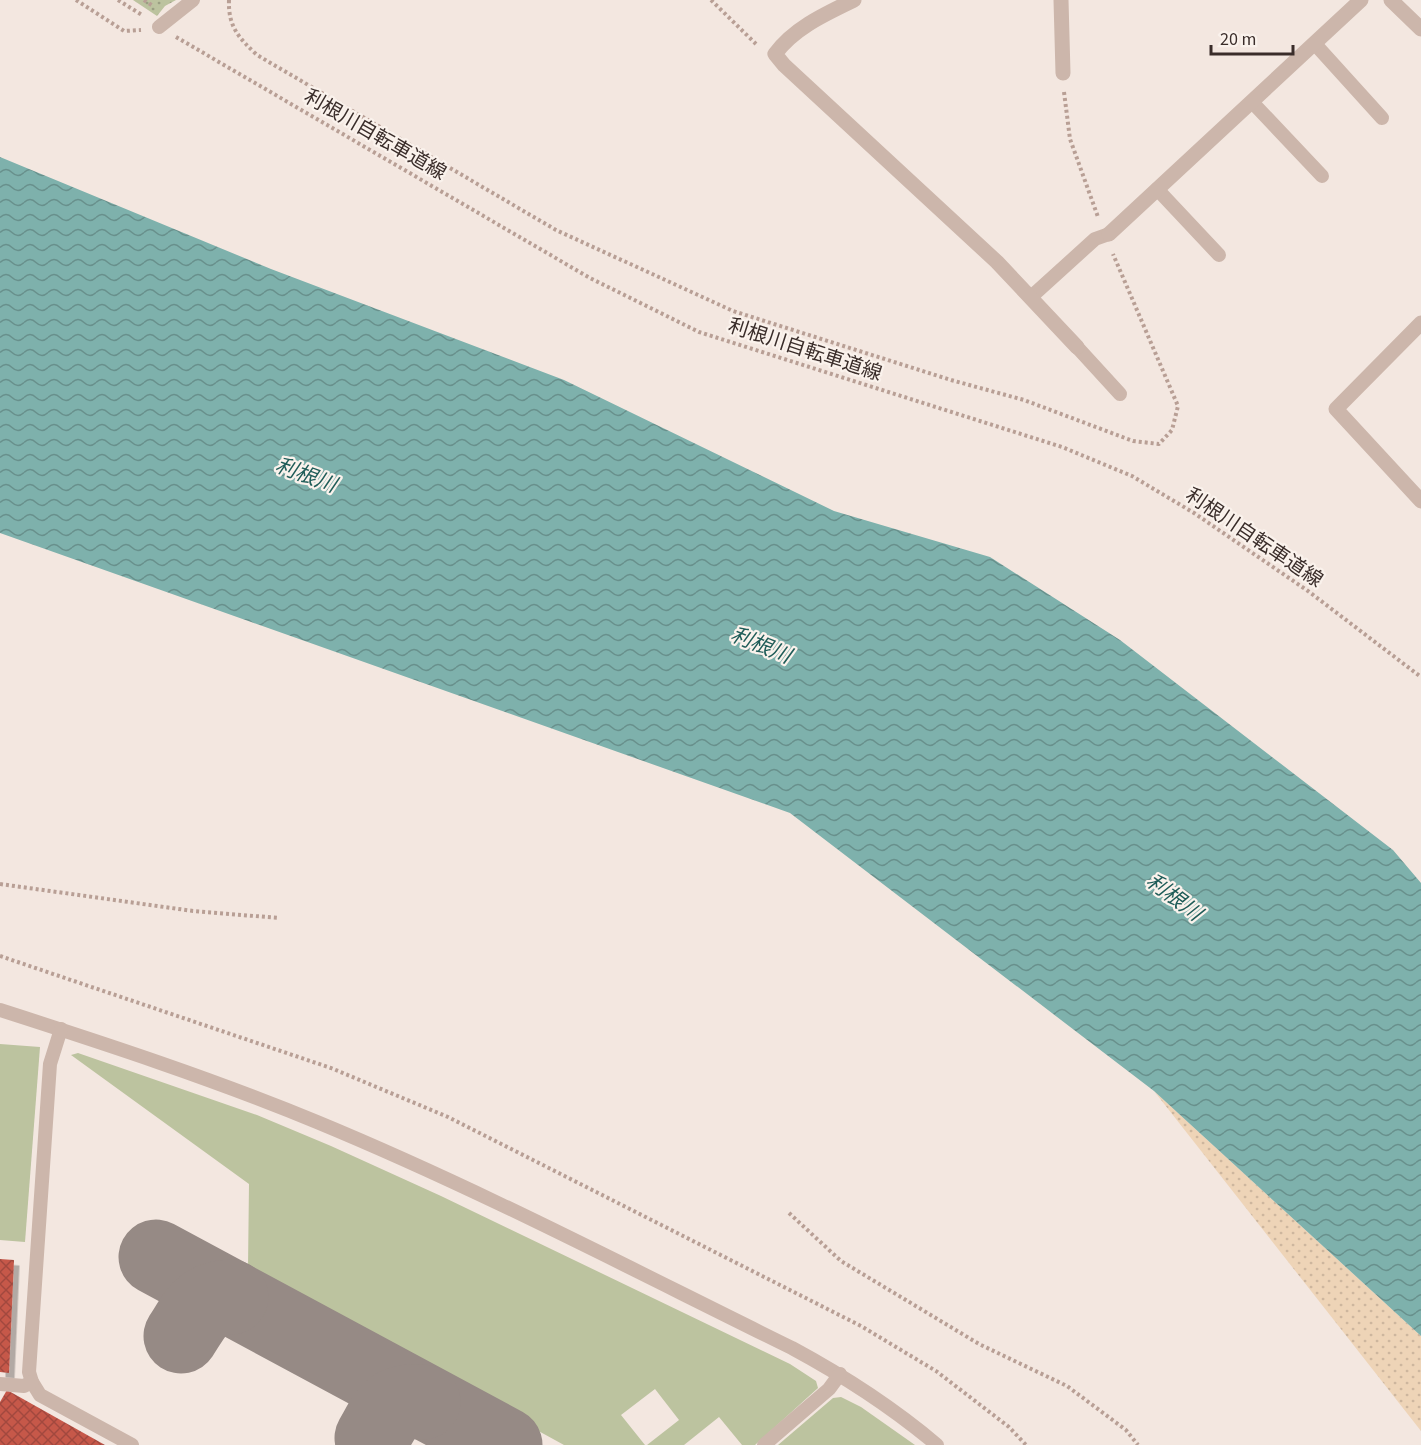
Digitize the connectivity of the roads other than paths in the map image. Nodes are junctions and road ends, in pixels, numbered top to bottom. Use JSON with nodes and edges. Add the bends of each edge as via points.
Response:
{"nodes":[{"id":1,"x":193,"y":0,"type":"edge"},
{"id":2,"x":854,"y":0,"type":"edge"},
{"id":3,"x":1061,"y":0,"type":"edge"},
{"id":4,"x":1361,"y":0,"type":"edge"},
{"id":5,"x":1391,"y":0,"type":"edge"},
{"id":6,"x":159,"y":27,"type":"road end"},
{"id":7,"x":1421,"y":29,"type":"edge"},
{"id":8,"x":1315,"y":44,"type":"junction"},
{"id":9,"x":1063,"y":73,"type":"road end"},
{"id":10,"x":1252,"y":102,"type":"junction"},
{"id":11,"x":1382,"y":118,"type":"dead end"},
{"id":12,"x":1322,"y":176,"type":"dead end"},
{"id":13,"x":1157,"y":189,"type":"junction"},
{"id":14,"x":1109,"y":234,"type":"joint"},
{"id":15,"x":1219,"y":255,"type":"dead end"},
{"id":16,"x":1031,"y":297,"type":"junction"},
{"id":17,"x":1421,"y":323,"type":"edge"},
{"id":18,"x":1077,"y":347,"type":"joint"},
{"id":19,"x":1120,"y":394,"type":"dead end"},
{"id":20,"x":1421,"y":501,"type":"edge"},
{"id":21,"x":0,"y":1010,"type":"edge"},
{"id":22,"x":61,"y":1029,"type":"junction"},
{"id":23,"x":840,"y":1374,"type":"junction"},
{"id":24,"x":32,"y":1382,"type":"junction"},
{"id":25,"x":0,"y":1384,"type":"edge"},
{"id":26,"x":132,"y":1445,"type":"edge"},
{"id":27,"x":764,"y":1445,"type":"edge"},
{"id":28,"x":937,"y":1445,"type":"edge"}],
"edges":[{"from":1,"to":6,"type":"lane"},
{"from":2,"to":16,"type":"street","via":[[819,16],[783,43],[775,54]]},
{"from":3,"to":9,"type":"street"},
{"from":4,"to":8,"type":"street"},
{"from":5,"to":7,"type":"street"},
{"from":8,"to":10,"type":"street"},
{"from":8,"to":11,"type":"lane"},
{"from":10,"to":12,"type":"lane"},
{"from":10,"to":13,"type":"street"},
{"from":13,"to":14,"type":"street"},
{"from":13,"to":15,"type":"lane"},
{"from":14,"to":16,"type":"lane","via":[[1095,239]]},
{"from":16,"to":18,"type":"street"},
{"from":17,"to":20,"type":"street","via":[[1336,409]]},
{"from":18,"to":19,"type":"lane"},
{"from":21,"to":22,"type":"lane"},
{"from":22,"to":23,"type":"lane","via":[[327,1126],[515,1212]]},
{"from":22,"to":24,"type":"lane","via":[[50,1064],[29,1372]]},
{"from":23,"to":27,"type":"lane","via":[[829,1389]]},
{"from":23,"to":28,"type":"lane"},
{"from":24,"to":25,"type":"lane","via":[[24,1386]]},
{"from":24,"to":26,"type":"lane","via":[[40,1395]]}]}
